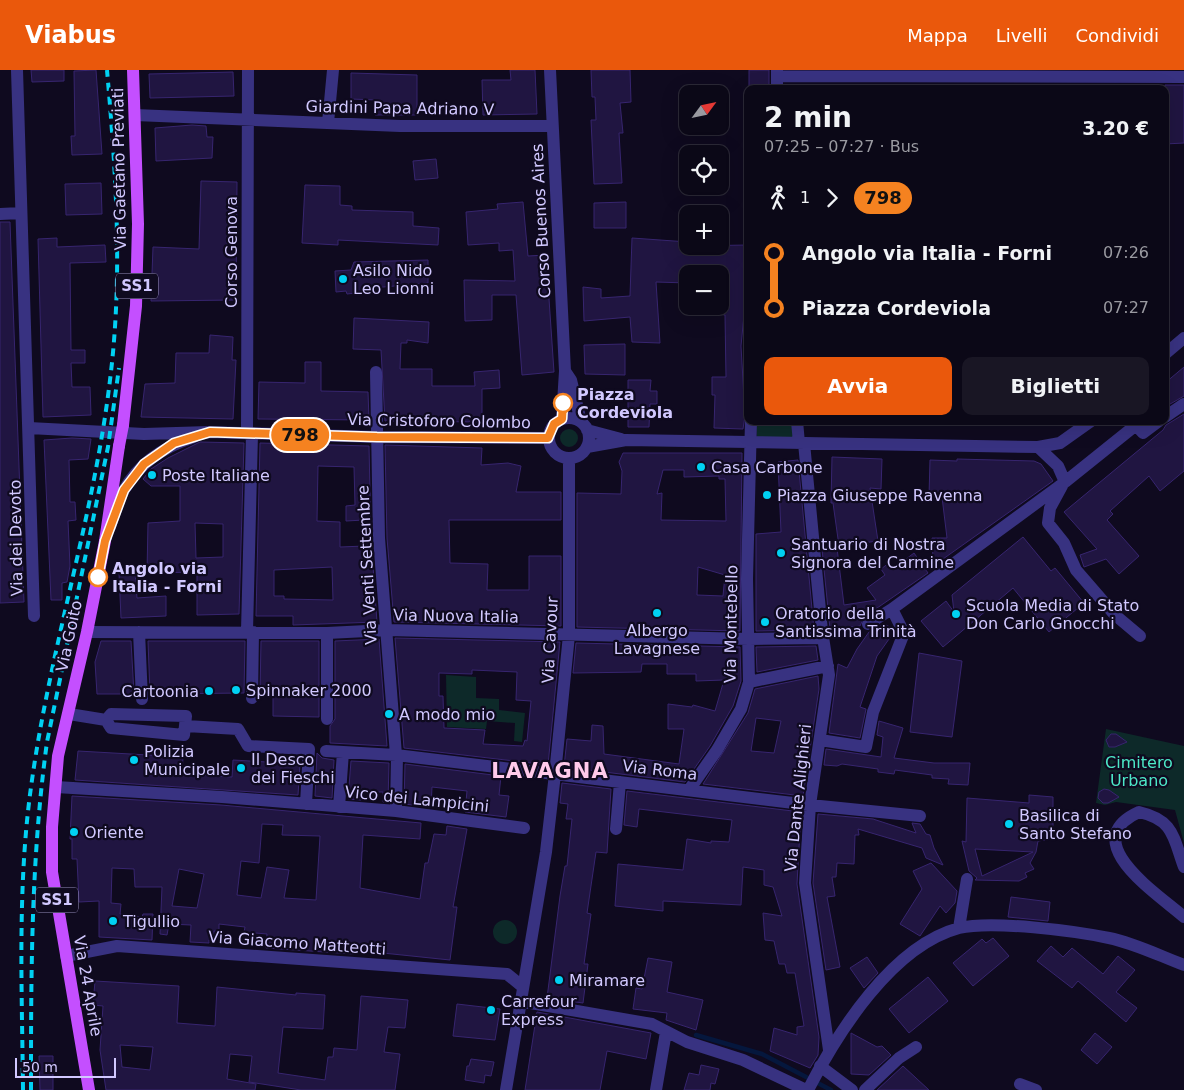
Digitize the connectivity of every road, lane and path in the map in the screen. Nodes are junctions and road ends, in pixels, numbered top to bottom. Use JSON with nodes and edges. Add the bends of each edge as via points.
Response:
{"nodes":[{"id":1,"x":17,"y":70,"type":"edge"},
{"id":2,"x":133,"y":70,"type":"edge"},
{"id":3,"x":248,"y":70,"type":"edge"},
{"id":4,"x":333,"y":70,"type":"edge"},
{"id":5,"x":550,"y":70,"type":"edge"},
{"id":6,"x":1184,"y":77,"type":"edge"},
{"id":7,"x":777,"y":78,"type":"edge"},
{"id":8,"x":135,"y":115,"type":"junction"},
{"id":9,"x":247,"y":120,"type":"junction"},
{"id":10,"x":328,"y":123,"type":"junction"},
{"id":11,"x":552,"y":126,"type":"junction"},
{"id":12,"x":21,"y":213,"type":"junction"},
{"id":13,"x":0,"y":214,"type":"edge"},
{"id":14,"x":1184,"y":338,"type":"edge"},
{"id":15,"x":1169,"y":351,"type":"edge"},
{"id":16,"x":565,"y":370,"type":"junction"},
{"id":17,"x":376,"y":372,"type":"dead end"},
{"id":18,"x":1184,"y":404,"type":"edge"},
{"id":19,"x":1169,"y":414,"type":"edge"},
{"id":20,"x":562,"y":419,"type":"junction"},
{"id":21,"x":123,"y":425,"type":"junction"},
{"id":22,"x":751,"y":425,"type":"edge"},
{"id":23,"x":798,"y":425,"type":"edge"},
{"id":24,"x":1085,"y":425,"type":"edge"},
{"id":25,"x":1132,"y":425,"type":"edge"},
{"id":26,"x":1136,"y":425,"type":"edge"},
{"id":27,"x":1154,"y":425,"type":"edge"},
{"id":28,"x":584,"y":426,"type":"junction"},
{"id":29,"x":29,"y":428,"type":"junction"},
{"id":30,"x":210,"y":432,"type":"junction"},
{"id":31,"x":250,"y":434,"type":"junction"},
{"id":32,"x":377,"y":437,"type":"junction"},
{"id":33,"x":548,"y":438,"type":"junction"},
{"id":34,"x":626,"y":440,"type":"junction"},
{"id":35,"x":752,"y":442,"type":"junction"},
{"id":36,"x":802,"y":443,"type":"junction"},
{"id":37,"x":119,"y":446,"type":"joint"},
{"id":38,"x":587,"y":446,"type":"junction"},
{"id":39,"x":1038,"y":447,"type":"junction"},
{"id":40,"x":569,"y":458,"type":"junction"},
{"id":41,"x":1065,"y":482,"type":"junction"},
{"id":42,"x":105,"y":541,"type":"junction"},
{"id":43,"x":892,"y":609,"type":"junction"},
{"id":44,"x":34,"y":616,"type":"dead end"},
{"id":45,"x":868,"y":624,"type":"dead end"},
{"id":46,"x":387,"y":630,"type":"junction"},
{"id":47,"x":87,"y":632,"type":"junction"},
{"id":48,"x":139,"y":632,"type":"junction"},
{"id":49,"x":250,"y":632,"type":"junction"},
{"id":50,"x":327,"y":633,"type":"junction"},
{"id":51,"x":569,"y":635,"type":"junction"},
{"id":52,"x":1140,"y":636,"type":"dead end"},
{"id":53,"x":824,"y":638,"type":"junction"},
{"id":54,"x":749,"y":639,"type":"junction"},
{"id":55,"x":828,"y":666,"type":"junction"},
{"id":56,"x":749,"y":682,"type":"junction"},
{"id":57,"x":252,"y":698,"type":"dead end"},
{"id":58,"x":142,"y":699,"type":"dead end"},
{"id":59,"x":69,"y":714,"type":"junction"},
{"id":60,"x":327,"y":719,"type":"dead end"},
{"id":61,"x":820,"y":740,"type":"junction"},
{"id":62,"x":326,"y":751,"type":"dead end"},
{"id":63,"x":343,"y":752,"type":"junction"},
{"id":64,"x":396,"y":756,"type":"junction"},
{"id":65,"x":555,"y":774,"type":"junction"},
{"id":66,"x":620,"y":782,"type":"junction"},
{"id":67,"x":56,"y":787,"type":"junction"},
{"id":68,"x":689,"y":790,"type":"junction"},
{"id":69,"x":306,"y":804,"type":"junction"},
{"id":70,"x":810,"y":805,"type":"junction"},
{"id":71,"x":339,"y":807,"type":"junction"},
{"id":72,"x":396,"y":811,"type":"junction"},
{"id":73,"x":920,"y":816,"type":"dead end"},
{"id":74,"x":524,"y":828,"type":"dead end"},
{"id":75,"x":616,"y":829,"type":"dead end"},
{"id":76,"x":1184,"y":868,"type":"edge"},
{"id":77,"x":968,"y":879,"type":"dead end"},
{"id":78,"x":1184,"y":917,"type":"edge"},
{"id":79,"x":959,"y":928,"type":"junction"},
{"id":80,"x":66,"y":956,"type":"junction"},
{"id":81,"x":1184,"y":965,"type":"edge"},
{"id":82,"x":523,"y":987,"type":"junction"},
{"id":83,"x":519,"y":1001,"type":"junction"},
{"id":84,"x":666,"y":1032,"type":"junction"},
{"id":85,"x":916,"y":1046,"type":"dead end"},
{"id":86,"x":829,"y":1050,"type":"junction"},
{"id":87,"x":819,"y":1068,"type":"junction"},
{"id":88,"x":1020,"y":1084,"type":"dead end"},
{"id":89,"x":91,"y":1088,"type":"edge"},
{"id":90,"x":808,"y":1088,"type":"edge"},
{"id":91,"x":506,"y":1090,"type":"edge"},
{"id":92,"x":656,"y":1090,"type":"edge"},
{"id":93,"x":852,"y":1090,"type":"edge"},
{"id":94,"x":865,"y":1090,"type":"edge"},
{"id":95,"x":1036,"y":1090,"type":"edge"}],
"edges":[{"from":1,"to":12,"type":"street","name":"Via dei Devoto"},
{"from":2,"to":8,"type":"main road","name":"Via Gaetano Previati","number":"SS1"},
{"from":3,"to":9,"type":"street","name":"Corso Genova"},
{"from":4,"to":10,"type":"street"},
{"from":5,"to":11,"type":"street","name":"Corso Buenos Aires"},
{"from":6,"to":7,"type":"street"},
{"from":8,"to":9,"type":"street","name":"Giardini Papa Adriano V"},
{"from":8,"to":21,"type":"main road","name":"Via Gaetano Previati","number":"SS1","via":[[136,306]]},
{"from":9,"to":10,"type":"street","name":"Giardini Papa Adriano V"},
{"from":9,"to":31,"type":"street","name":"Corso Genova"},
{"from":10,"to":11,"type":"street","name":"Giardini Papa Adriano V"},
{"from":11,"to":16,"type":"street","name":"Corso Buenos Aires"},
{"from":12,"to":13,"type":"street"},
{"from":12,"to":29,"type":"street","name":"Via dei Devoto"},
{"from":14,"to":15,"type":"street"},
{"from":16,"to":20,"type":"street","name":"Corso Buenos Aires"},
{"from":16,"to":28,"type":"street","name":"Corso Buenos Aires","via":[[572,380]]},
{"from":17,"to":32,"type":"street","name":"Via Venti Settembre"},
{"from":18,"to":19,"type":"street"},
{"from":20,"to":28,"type":"street","via":[[569,418]]},
{"from":20,"to":33,"type":"street","via":[[554,424]]},
{"from":21,"to":30,"type":"street","name":"Via Cristoforo Colombo","via":[[194,426]]},
{"from":21,"to":37,"type":"main road","name":"Via Gaetano Previati","bridge":true},
{"from":22,"to":35,"type":"street","name":"Via Montebello"},
{"from":23,"to":36,"type":"street","name":"Via Dante Alighieri"},
{"from":24,"to":39,"type":"street","via":[[1060,443]]},
{"from":25,"to":41,"type":"street"},
{"from":26,"to":27,"type":"street","via":[[1143,433]]},
{"from":28,"to":34,"type":"street"},
{"from":28,"to":38,"type":"street","via":[[589,440]]},
{"from":29,"to":30,"type":"street","name":"Via Cristoforo Colombo","via":[[144,434]]},
{"from":29,"to":44,"type":"street","name":"Via dei Devoto"},
{"from":30,"to":31,"type":"street","name":"Via Cristoforo Colombo"},
{"from":30,"to":42,"type":"street","name":"Via Cristoforo Colombo","via":[[174,443],[144,464],[124,490]]},
{"from":31,"to":32,"type":"street","name":"Via Cristoforo Colombo"},
{"from":31,"to":49,"type":"street","name":"Corso Genova"},
{"from":32,"to":33,"type":"street","name":"Via Cristoforo Colombo"},
{"from":32,"to":46,"type":"street","name":"Via Venti Settembre","via":[[379,538]]},
{"from":33,"to":40,"type":"street","via":[[554,452]]},
{"from":34,"to":35,"type":"street"},
{"from":34,"to":38,"type":"street"},
{"from":35,"to":36,"type":"street"},
{"from":35,"to":54,"type":"street","name":"Via Montebello","via":[[747,579]]},
{"from":36,"to":39,"type":"street"},
{"from":36,"to":53,"type":"street","name":"Via Dante Alighieri"},
{"from":37,"to":42,"type":"main road","name":"Via Goito"},
{"from":38,"to":40,"type":"street"},
{"from":39,"to":41,"type":"street","via":[[1058,466]]},
{"from":40,"to":51,"type":"street","name":"Via Cavour"},
{"from":41,"to":43,"type":"street"},
{"from":41,"to":52,"type":"street","via":[[1050,508],[1048,523],[1064,543],[1076,570],[1115,615]]},
{"from":42,"to":47,"type":"main road","name":"Via Goito"},
{"from":43,"to":45,"type":"street"},
{"from":43,"to":61,"type":"street","via":[[904,633],[873,712],[866,747]]},
{"from":46,"to":50,"type":"street","name":"Via Nuova Italia"},
{"from":46,"to":51,"type":"street","name":"Via Nuova Italia"},
{"from":46,"to":64,"type":"street","name":"Via Venti Settembre"},
{"from":47,"to":48,"type":"street","name":"Via Nuova Italia"},
{"from":47,"to":59,"type":"main road","name":"Via Goito"},
{"from":48,"to":49,"type":"street","name":"Via Nuova Italia"},
{"from":48,"to":58,"type":"street"},
{"from":49,"to":50,"type":"street","name":"Via Nuova Italia"},
{"from":49,"to":57,"type":"street","name":"Corso Genova"},
{"from":50,"to":60,"type":"street"},
{"from":51,"to":54,"type":"street","name":"Via Nuova Italia"},
{"from":51,"to":65,"type":"street","name":"Via Cavour"},
{"from":53,"to":54,"type":"street","name":"Via Nuova Italia"},
{"from":53,"to":55,"type":"street","name":"Via Dante Alighieri"},
{"from":54,"to":56,"type":"street","name":"Via Montebello"},
{"from":55,"to":56,"type":"street"},
{"from":55,"to":61,"type":"street","name":"Via Dante Alighieri"},
{"from":56,"to":68,"type":"street","name":"Via Montebello","via":[[741,709]]},
{"from":59,"to":67,"type":"main road","name":"Via 24 Aprile","number":"SS1","via":[[58,756]]},
{"from":59,"to":69,"type":"street","via":[[109,717],[111,728],[184,734],[186,726],[238,729],[248,746],[309,750]]},
{"from":61,"to":70,"type":"street","name":"Via Dante Alighieri"},
{"from":62,"to":63,"type":"street","name":"Via Roma"},
{"from":63,"to":64,"type":"street","name":"Via Roma"},
{"from":63,"to":71,"type":"street"},
{"from":64,"to":65,"type":"street","name":"Via Roma"},
{"from":64,"to":72,"type":"street","name":"Via Venti Settembre"},
{"from":65,"to":66,"type":"street","name":"Via Roma"},
{"from":65,"to":82,"type":"street","name":"Via Cavour"},
{"from":66,"to":68,"type":"street","name":"Via Roma"},
{"from":66,"to":75,"type":"street"},
{"from":67,"to":69,"type":"street","name":"Vico dei Lampicini"},
{"from":67,"to":80,"type":"main road","name":"Via 24 Aprile","number":"SS1","via":[[52,872]]},
{"from":68,"to":70,"type":"street","name":"Via Roma"},
{"from":69,"to":71,"type":"street","name":"Vico dei Lampicini"},
{"from":70,"to":73,"type":"street","name":"Via Roma"},
{"from":70,"to":86,"type":"street","name":"Via Dante Alighieri","via":[[805,883]]},
{"from":71,"to":72,"type":"street","name":"Vico dei Lampicini"},
{"from":72,"to":74,"type":"street","name":"Vico dei Lampicini"},
{"from":76,"to":78,"type":"street","via":[[1172,834],[1162,818],[1139,812],[1129,816],[1115,835],[1116,850],[1125,866]]},
{"from":77,"to":79,"type":"street"},
{"from":79,"to":81,"type":"street","via":[[990,925],[1111,938]]},
{"from":79,"to":86,"type":"street","via":[[918,948],[875,985]]},
{"from":80,"to":82,"type":"street","name":"Via Giacomo Matteotti","via":[[117,946],[506,974]]},
{"from":80,"to":89,"type":"main road","name":"Via 24 Aprile","number":"SS1"},
{"from":82,"to":83,"type":"street","name":"Via Cavour"},
{"from":83,"to":84,"type":"street","via":[[652,1024]]},
{"from":83,"to":91,"type":"street","name":"Via Cavour"},
{"from":84,"to":90,"type":"street"},
{"from":84,"to":92,"type":"street"},
{"from":85,"to":94,"type":"street"},
{"from":86,"to":87,"type":"street"},
{"from":87,"to":90,"type":"street"},
{"from":87,"to":93,"type":"street"},
{"from":88,"to":95,"type":"street"}]}
